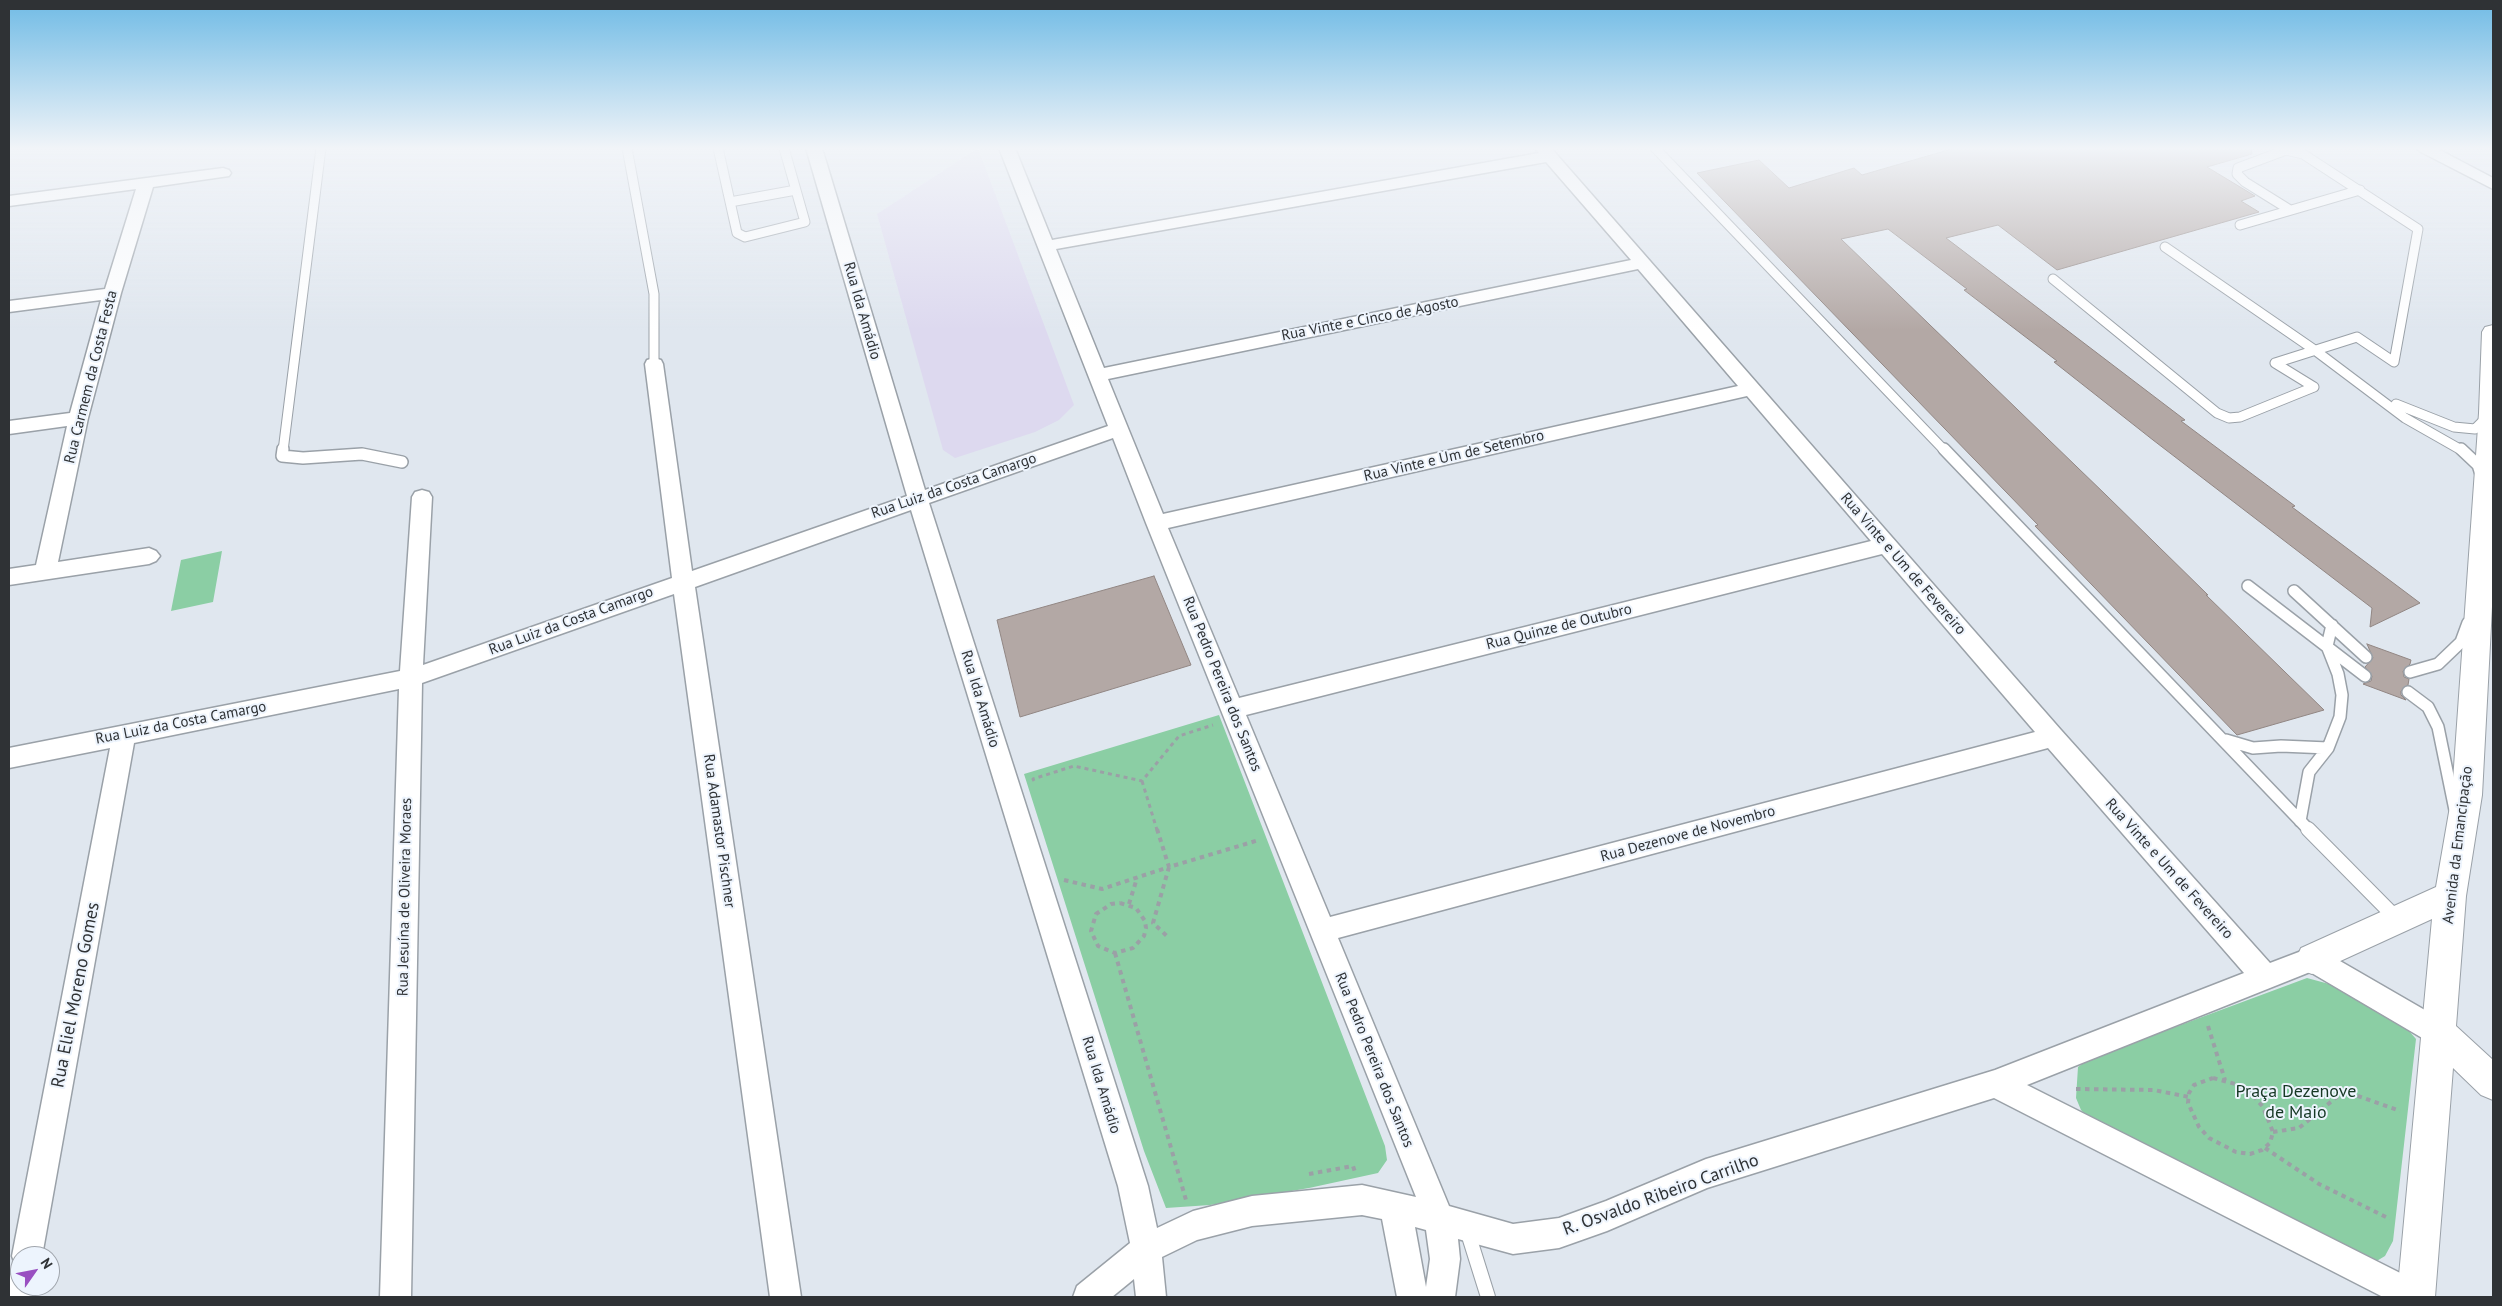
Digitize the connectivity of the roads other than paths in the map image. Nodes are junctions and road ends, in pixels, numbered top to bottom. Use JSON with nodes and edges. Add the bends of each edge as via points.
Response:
{"nodes":[{"id":1,"x":138,"y":209,"type":"edge"},
{"id":2,"x":312,"y":209,"type":"edge"},
{"id":3,"x":638,"y":209,"type":"edge"},
{"id":4,"x":732,"y":209,"type":"edge"},
{"id":5,"x":801,"y":209,"type":"edge"},
{"id":6,"x":832,"y":209,"type":"edge"},
{"id":7,"x":1031,"y":209,"type":"edge"},
{"id":8,"x":1243,"y":209,"type":"edge"},
{"id":9,"x":1597,"y":209,"type":"edge"},
{"id":10,"x":1714,"y":209,"type":"edge"},
{"id":11,"x":2294,"y":209,"type":"edge"},
{"id":12,"x":2389,"y":209,"type":"edge"},
{"id":13,"x":2290,"y":210,"type":"joint"},
{"id":14,"x":2240,"y":226,"type":"dead end"},
{"id":15,"x":1045,"y":246,"type":"junction"},
{"id":16,"x":2165,"y":247,"type":"dead end"},
{"id":17,"x":1644,"y":263,"type":"junction"},
{"id":18,"x":2053,"y":279,"type":"dead end"},
{"id":19,"x":112,"y":293,"type":"junction"},
{"id":20,"x":9,"y":306,"type":"edge"},
{"id":21,"x":2493,"y":332,"type":"edge"},
{"id":22,"x":2316,"y":352,"type":"junction"},
{"id":23,"x":654,"y":364,"type":"joint"},
{"id":24,"x":2338,"y":368,"type":"junction"},
{"id":25,"x":1097,"y":375,"type":"junction"},
{"id":26,"x":1752,"y":389,"type":"junction"},
{"id":27,"x":2490,"y":412,"type":"junction"},
{"id":28,"x":78,"y":418,"type":"junction"},
{"id":29,"x":9,"y":427,"type":"edge"},
{"id":30,"x":1120,"y":429,"type":"junction"},
{"id":31,"x":402,"y":462,"type":"dead end"},
{"id":32,"x":2486,"y":488,"type":"junction"},
{"id":33,"x":422,"y":497,"type":"dead end"},
{"id":34,"x":918,"y":499,"type":"junction"},
{"id":35,"x":1156,"y":523,"type":"junction"},
{"id":36,"x":1886,"y":545,"type":"junction"},
{"id":37,"x":149,"y":556,"type":"dead end"},
{"id":38,"x":45,"y":571,"type":"junction"},
{"id":39,"x":9,"y":577,"type":"edge"},
{"id":40,"x":683,"y":581,"type":"junction"},
{"id":41,"x":2248,"y":586,"type":"dead end"},
{"id":42,"x":2294,"y":591,"type":"dead end"},
{"id":43,"x":2479,"y":595,"type":"junction"},
{"id":44,"x":2332,"y":625,"type":"junction"},
{"id":45,"x":2327,"y":646,"type":"junction"},
{"id":46,"x":2366,"y":657,"type":"dead end"},
{"id":47,"x":2410,"y":672,"type":"dead end"},
{"id":48,"x":2365,"y":676,"type":"dead end"},
{"id":49,"x":411,"y":678,"type":"junction"},
{"id":50,"x":2408,"y":692,"type":"dead end"},
{"id":51,"x":1233,"y":709,"type":"junction"},
{"id":52,"x":124,"y":734,"type":"junction"},
{"id":53,"x":2053,"y":737,"type":"junction"},
{"id":54,"x":2224,"y":740,"type":"junction"},
{"id":55,"x":2328,"y":748,"type":"junction"},
{"id":56,"x":9,"y":758,"type":"edge"},
{"id":57,"x":2300,"y":821,"type":"junction"},
{"id":58,"x":2461,"y":841,"type":"junction"},
{"id":59,"x":2450,"y":896,"type":"junction"},
{"id":60,"x":2398,"y":920,"type":"junction"},
{"id":61,"x":1322,"y":931,"type":"junction"},
{"id":62,"x":2312,"y":960,"type":"junction"},
{"id":63,"x":2265,"y":977,"type":"junction"},
{"id":64,"x":2439,"y":1033,"type":"junction"},
{"id":65,"x":1995,"y":1084,"type":"junction"},
{"id":66,"x":2493,"y":1084,"type":"edge"},
{"id":67,"x":1393,"y":1206,"type":"junction"},
{"id":68,"x":1453,"y":1224,"type":"junction"},
{"id":69,"x":29,"y":1246,"type":"edge"},
{"id":70,"x":1146,"y":1250,"type":"junction"},
{"id":71,"x":396,"y":1297,"type":"edge"},
{"id":72,"x":786,"y":1297,"type":"edge"},
{"id":73,"x":1088,"y":1297,"type":"edge"},
{"id":74,"x":1151,"y":1297,"type":"edge"},
{"id":75,"x":1412,"y":1297,"type":"edge"},
{"id":76,"x":1440,"y":1297,"type":"edge"},
{"id":77,"x":1488,"y":1297,"type":"edge"},
{"id":78,"x":2415,"y":1297,"type":"edge"}],
"edges":[{"from":1,"to":19,"type":"street","name":"Rua Carmem da Costa Festa"},
{"from":2,"to":31,"type":"lane","via":[[282,456],[303,458],[362,454]]},
{"from":3,"to":23,"type":"lane","via":[[654,294]]},
{"from":4,"to":5,"type":"lane","via":[[737,233],[745,236],[802,224],[805,222]]},
{"from":6,"to":34,"type":"street","name":"Rua Ida Amádio"},
{"from":7,"to":15,"type":"street","name":"Rua Pedro Pereira dos Santos"},
{"from":8,"to":15,"type":"street"},
{"from":9,"to":17,"type":"street","name":"Rua Vinte e Um de Fevereiro"},
{"from":10,"to":54,"type":"lane"},
{"from":11,"to":13,"type":"lane"},
{"from":12,"to":22,"type":"lane","via":[[2418,228],[2394,362],[2357,337]]},
{"from":13,"to":14,"type":"lane"},
{"from":15,"to":25,"type":"street","name":"Rua Pedro Pereira dos Santos"},
{"from":16,"to":22,"type":"lane"},
{"from":17,"to":25,"type":"street","name":"Rua Vinte e Cinco de Agosto"},
{"from":17,"to":26,"type":"street","name":"Rua Vinte e Um de Fevereiro"},
{"from":18,"to":22,"type":"lane","via":[[2217,413],[2229,418],[2240,417],[2314,387],[2276,363]]},
{"from":19,"to":20,"type":"street"},
{"from":19,"to":28,"type":"street","name":"Rua Carmem da Costa Festa"},
{"from":21,"to":27,"type":"main road","name":"Avenida da Emancipação"},
{"from":22,"to":24,"type":"lane"},
{"from":23,"to":40,"type":"street","name":"Rua Adamastor Pischner"},
{"from":24,"to":27,"type":"lane","via":[[2407,410],[2454,426],[2475,429]]},
{"from":24,"to":32,"type":"lane","via":[[2405,418],[2462,450],[2478,465]]},
{"from":25,"to":30,"type":"street","name":"Rua Pedro Pereira dos Santos"},
{"from":26,"to":35,"type":"street","name":"Rua Vinte e Um de Setembro"},
{"from":26,"to":36,"type":"street","name":"Rua Vinte e Um de Fevereiro"},
{"from":27,"to":32,"type":"main road","name":"Avenida da Emancipação"},
{"from":28,"to":29,"type":"street"},
{"from":28,"to":38,"type":"street","name":"Rua Carmem da Costa Festa"},
{"from":30,"to":34,"type":"street","name":"Rua Luiz da Costa Camargo"},
{"from":30,"to":35,"type":"street","name":"Rua Pedro Pereira dos Santos"},
{"from":32,"to":43,"type":"main road","name":"Avenida da Emancipação"},
{"from":33,"to":49,"type":"street","name":"Rua Jesuína de Oliveira Moraes"},
{"from":34,"to":40,"type":"street","name":"Rua Luiz da Costa Camargo"},
{"from":34,"to":70,"type":"street","name":"Rua Ida Amádio","via":[[1133,1186]]},
{"from":35,"to":51,"type":"street","name":"Rua Pedro Pereira dos Santos"},
{"from":36,"to":51,"type":"street","name":"Rua Quinze de Outubro"},
{"from":36,"to":53,"type":"street","name":"Rua Vinte e Um de Fevereiro"},
{"from":37,"to":38,"type":"street"},
{"from":38,"to":39,"type":"street"},
{"from":40,"to":49,"type":"street","name":"Rua Luiz da Costa Camargo"},
{"from":40,"to":72,"type":"street","name":"Rua Adamastor Pischner"},
{"from":41,"to":45,"type":"lane"},
{"from":42,"to":44,"type":"lane"},
{"from":43,"to":47,"type":"lane","via":[[2461,642],[2438,664]]},
{"from":43,"to":58,"type":"main road","name":"Avenida da Emancipação"},
{"from":44,"to":45,"type":"lane"},
{"from":44,"to":46,"type":"lane"},
{"from":45,"to":48,"type":"lane"},
{"from":45,"to":55,"type":"lane","via":[[2342,695],[2340,717]]},
{"from":49,"to":52,"type":"street","name":"Rua Luiz da Costa Camargo"},
{"from":49,"to":71,"type":"street","name":"Rua Jesuína de Oliveira Moraes"},
{"from":50,"to":58,"type":"lane","via":[[2428,707],[2438,727]]},
{"from":51,"to":61,"type":"street","name":"Rua Pedro Pereira dos Santos"},
{"from":52,"to":56,"type":"street","name":"Rua Luiz da Costa Camargo"},
{"from":52,"to":69,"type":"street","name":"Rua Eliel Moreno Gomes"},
{"from":53,"to":61,"type":"street","name":"Rua Dezenove de Novembro"},
{"from":53,"to":63,"type":"street","name":"Rua Vinte e Um de Fevereiro"},
{"from":54,"to":55,"type":"lane","via":[[2253,748]]},
{"from":54,"to":57,"type":"lane"},
{"from":55,"to":57,"type":"lane","via":[[2309,772]]},
{"from":57,"to":60,"type":"lane"},
{"from":58,"to":59,"type":"main road","name":"Avenida da Emancipação"},
{"from":59,"to":60,"type":"main road"},
{"from":59,"to":64,"type":"main road","name":"Avenida da Emancipação"},
{"from":60,"to":62,"type":"main road"},
{"from":61,"to":68,"type":"street","name":"Rua Pedro Pereira dos Santos"},
{"from":62,"to":63,"type":"street","name":"R. Osvaldo Ribeiro Carrilho"},
{"from":62,"to":64,"type":"street"},
{"from":63,"to":65,"type":"street","name":"R. Osvaldo Ribeiro Carrilho"},
{"from":64,"to":66,"type":"main road"},
{"from":64,"to":78,"type":"main road","name":"Avenida da Emancipação"},
{"from":65,"to":68,"type":"street","name":"R. Osvaldo Ribeiro Carrilho","via":[[1706,1174],[1559,1234],[1513,1239]]},
{"from":65,"to":78,"type":"street"},
{"from":67,"to":68,"type":"street","name":"R. Osvaldo Ribeiro Carrilho"},
{"from":67,"to":70,"type":"street","name":"R. Osvaldo Ribeiro Carrilho","via":[[1362,1200],[1252,1211],[1193,1226]]},
{"from":67,"to":75,"type":"street","via":[[1400,1226]]},
{"from":68,"to":76,"type":"street","name":"Rua Pedro Pereira dos Santos"},
{"from":68,"to":77,"type":"lane"},
{"from":70,"to":73,"type":"street","name":"R. Osvaldo Ribeiro Carrilho"},
{"from":70,"to":74,"type":"street","name":"Rua Ida Amádio"}]}
